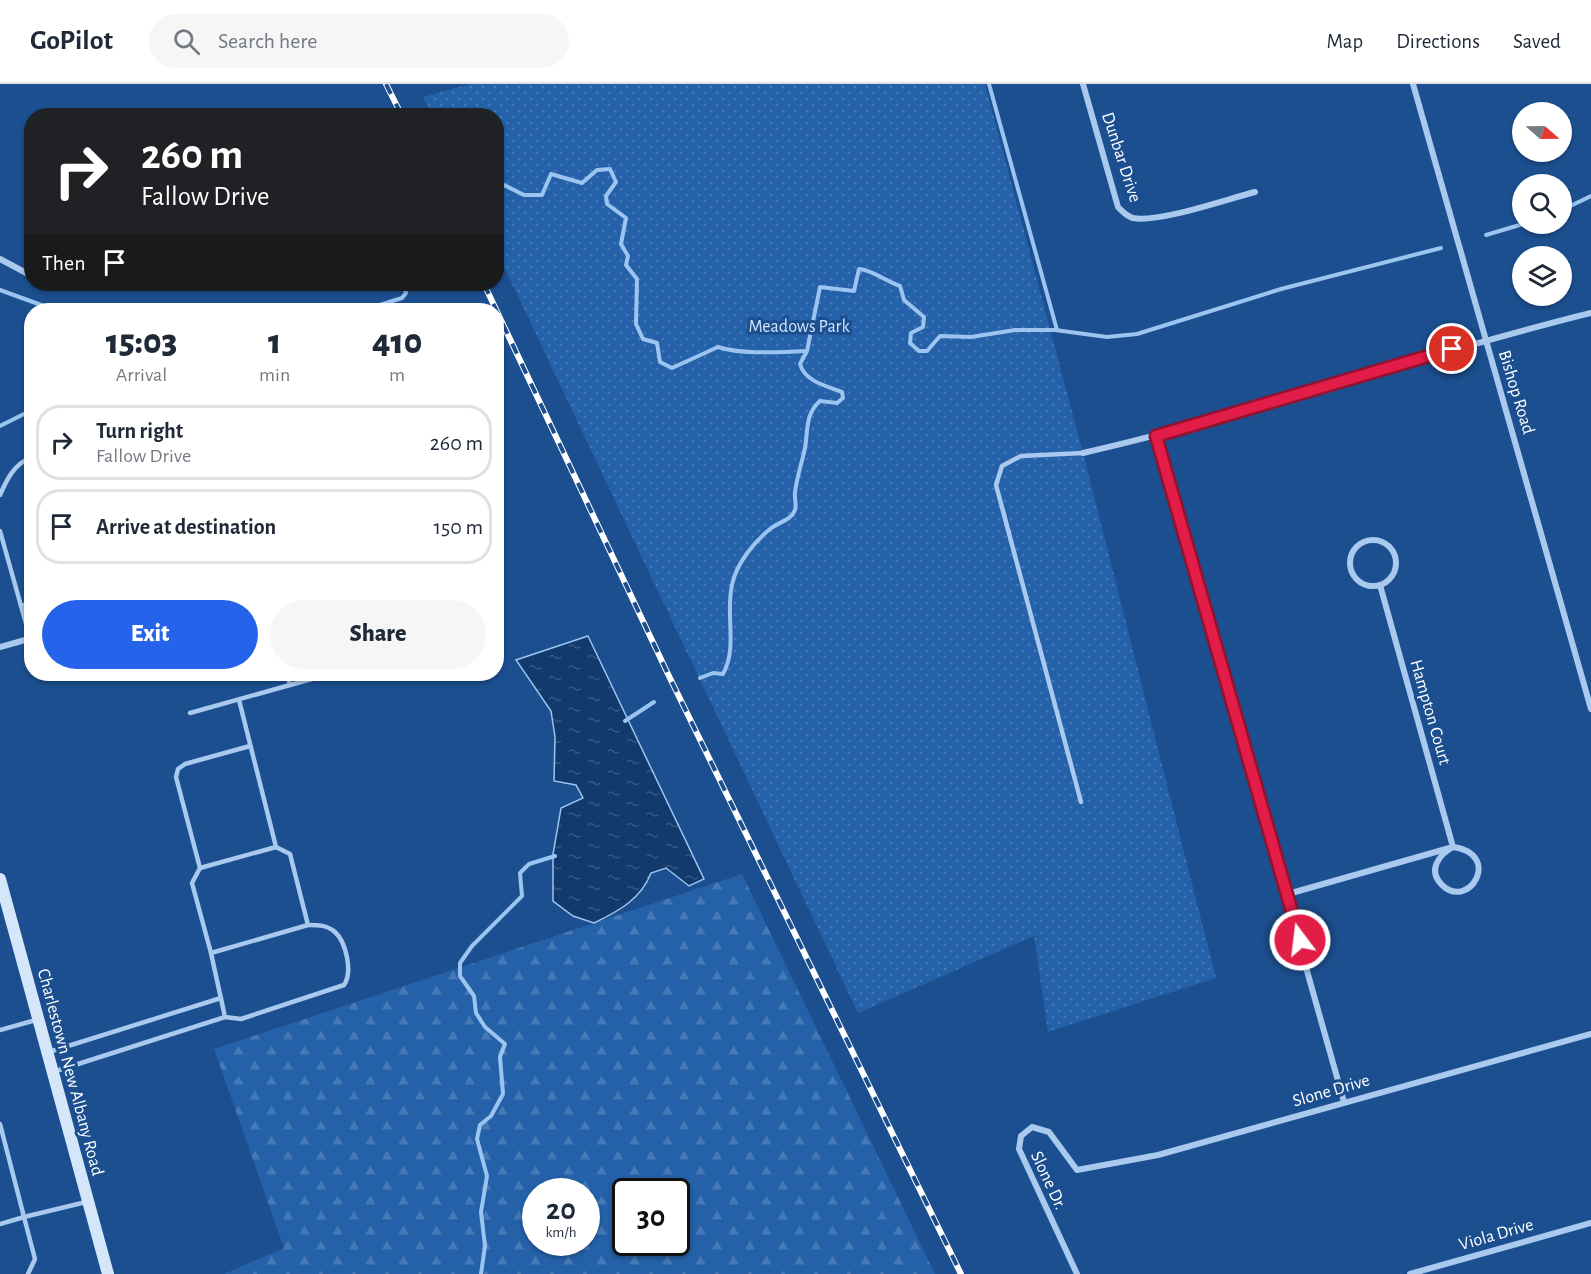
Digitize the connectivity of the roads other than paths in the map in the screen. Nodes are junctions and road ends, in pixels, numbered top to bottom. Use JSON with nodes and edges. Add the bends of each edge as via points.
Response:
{"nodes":[{"id":1,"x":1083,"y":84,"type":"edge"},
{"id":2,"x":1413,"y":84,"type":"edge"},
{"id":3,"x":1255,"y":192,"type":"dead end"},
{"id":4,"x":0,"y":259,"type":"edge"},
{"id":5,"x":24,"y":272,"type":"edge"},
{"id":6,"x":1591,"y":314,"type":"edge"},
{"id":7,"x":1486,"y":339,"type":"junction"},
{"id":8,"x":1156,"y":436,"type":"junction"},
{"id":9,"x":1083,"y":453,"type":"joint"},
{"id":10,"x":24,"y":460,"type":"edge"},
{"id":11,"x":0,"y":495,"type":"edge"},
{"id":12,"x":0,"y":531,"type":"edge"},
{"id":13,"x":1380,"y":585,"type":"junction"},
{"id":14,"x":24,"y":605,"type":"edge"},
{"id":15,"x":21,"y":606,"type":"junction"},
{"id":16,"x":24,"y":616,"type":"edge"},
{"id":17,"x":24,"y":640,"type":"edge"},
{"id":18,"x":0,"y":647,"type":"edge"},
{"id":19,"x":289,"y":681,"type":"edge"},
{"id":20,"x":305,"y":681,"type":"edge"},
{"id":21,"x":290,"y":685,"type":"junction"},
{"id":22,"x":238,"y":700,"type":"junction"},
{"id":23,"x":1591,"y":709,"type":"edge"},
{"id":24,"x":190,"y":713,"type":"dead end"},
{"id":25,"x":250,"y":746,"type":"junction"},
{"id":26,"x":1081,"y":802,"type":"dead end"},
{"id":27,"x":276,"y":847,"type":"junction"},
{"id":28,"x":1453,"y":848,"type":"junction"},
{"id":29,"x":200,"y":868,"type":"junction"},
{"id":30,"x":0,"y":879,"type":"edge"},
{"id":31,"x":1287,"y":894,"type":"junction"},
{"id":32,"x":308,"y":925,"type":"junction"},
{"id":33,"x":211,"y":953,"type":"junction"},
{"id":34,"x":221,"y":998,"type":"junction"},
{"id":35,"x":225,"y":1017,"type":"junction"},
{"id":36,"x":39,"y":1019,"type":"junction"},
{"id":37,"x":0,"y":1030,"type":"edge"},
{"id":38,"x":1591,"y":1034,"type":"edge"},
{"id":39,"x":48,"y":1053,"type":"junction"},
{"id":40,"x":53,"y":1072,"type":"junction"},
{"id":41,"x":1344,"y":1102,"type":"junction"},
{"id":42,"x":0,"y":1124,"type":"edge"},
{"id":43,"x":1077,"y":1170,"type":"joint"},
{"id":44,"x":88,"y":1201,"type":"junction"},
{"id":45,"x":24,"y":1217,"type":"junction"},
{"id":46,"x":1591,"y":1223,"type":"edge"},
{"id":47,"x":0,"y":1224,"type":"edge"},
{"id":48,"x":28,"y":1274,"type":"edge"},
{"id":49,"x":108,"y":1274,"type":"edge"},
{"id":50,"x":1077,"y":1274,"type":"edge"},
{"id":51,"x":1410,"y":1274,"type":"edge"}],
"edges":[{"from":1,"to":3,"type":"street","name":"Dunbar Drive","via":[[1118,207],[1125,215],[1153,218]]},
{"from":2,"to":7,"type":"street","name":"Bishop Road"},
{"from":4,"to":5,"type":"street"},
{"from":6,"to":7,"type":"street"},
{"from":7,"to":8,"type":"street"},
{"from":7,"to":23,"type":"street","name":"Bishop Road"},
{"from":8,"to":9,"type":"street"},
{"from":8,"to":31,"type":"street"},
{"from":9,"to":26,"type":"lane","via":[[1021,456],[1002,466],[996,485]]},
{"from":10,"to":11,"type":"lane","via":[[8,477]]},
{"from":12,"to":15,"type":"lane"},
{"from":13,"to":13,"type":"street","via":[[1367,586],[1356,579],[1350,567],[1360,544],[1372,540],[1385,544],[1394,553],[1396,566],[1391,578]]},
{"from":13,"to":28,"type":"street","name":"Hampton Court"},
{"from":14,"to":15,"type":"lane"},
{"from":15,"to":16,"type":"lane"},
{"from":17,"to":18,"type":"street"},
{"from":19,"to":21,"type":"lane"},
{"from":20,"to":21,"type":"lane"},
{"from":21,"to":22,"type":"lane"},
{"from":22,"to":24,"type":"lane"},
{"from":22,"to":25,"type":"lane"},
{"from":25,"to":27,"type":"lane"},
{"from":25,"to":29,"type":"lane","via":[[178,769],[176,777]]},
{"from":27,"to":29,"type":"lane"},
{"from":27,"to":32,"type":"lane","via":[[290,854]]},
{"from":28,"to":28,"type":"street","via":[[1441,854],[1435,867],[1437,880],[1447,890],[1461,892],[1473,885],[1479,873],[1477,859],[1467,849]]},
{"from":28,"to":31,"type":"street"},
{"from":29,"to":33,"type":"lane","via":[[192,883]]},
{"from":30,"to":36,"type":"main road","name":"Charlestown New Albany Road"},
{"from":31,"to":41,"type":"street"},
{"from":32,"to":33,"type":"lane"},
{"from":32,"to":35,"type":"lane","via":[[322,925],[339,937],[350,970],[344,985],[241,1019]]},
{"from":33,"to":34,"type":"lane"},
{"from":34,"to":35,"type":"lane"},
{"from":34,"to":39,"type":"lane"},
{"from":35,"to":40,"type":"lane"},
{"from":36,"to":37,"type":"lane"},
{"from":36,"to":39,"type":"main road","name":"Charlestown New Albany Road"},
{"from":38,"to":41,"type":"street","name":"Slone Drive"},
{"from":39,"to":40,"type":"main road","name":"Charlestown New Albany Road"},
{"from":40,"to":44,"type":"main road","name":"Charlestown New Albany Road"},
{"from":41,"to":43,"type":"street","name":"Slone Drive","via":[[1158,1155]]},
{"from":42,"to":45,"type":"lane"},
{"from":43,"to":50,"type":"street","name":"Slone Dr.","via":[[1049,1131],[1032,1127],[1022,1136],[1019,1149],[1025,1166]]},
{"from":44,"to":45,"type":"lane"},
{"from":44,"to":49,"type":"main road","name":"Charlestown New Albany Road"},
{"from":45,"to":47,"type":"lane"},
{"from":45,"to":48,"type":"lane","via":[[35,1258]]},
{"from":46,"to":51,"type":"street","name":"Viola Drive"}]}
